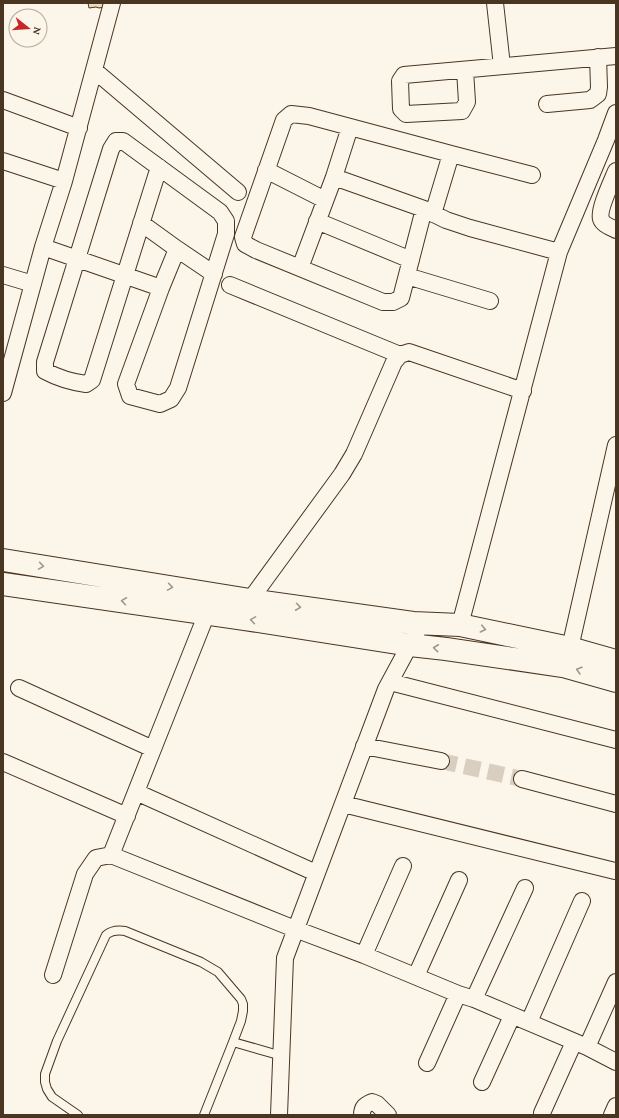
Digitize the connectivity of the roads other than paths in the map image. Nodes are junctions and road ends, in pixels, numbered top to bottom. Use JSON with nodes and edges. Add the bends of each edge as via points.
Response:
{"nodes":[{"id":1,"x":112,"y":3,"type":"edge"},
{"id":2,"x":495,"y":3,"type":"edge"},
{"id":3,"x":616,"y":56,"type":"edge"},
{"id":4,"x":598,"y":57,"type":"junction"},
{"id":5,"x":502,"y":66,"type":"junction"},
{"id":6,"x":94,"y":70,"type":"junction"},
{"id":7,"x":465,"y":70,"type":"junction"},
{"id":8,"x":3,"y":100,"type":"edge"},
{"id":9,"x":547,"y":104,"type":"dead end"},
{"id":10,"x":616,"y":113,"type":"edge"},
{"id":11,"x":350,"y":127,"type":"junction"},
{"id":12,"x":79,"y":128,"type":"junction"},
{"id":13,"x":451,"y":154,"type":"junction"},
{"id":14,"x":599,"y":156,"type":"junction"},
{"id":15,"x":3,"y":161,"type":"edge"},
{"id":16,"x":616,"y":163,"type":"edge"},
{"id":17,"x":159,"y":167,"type":"junction"},
{"id":18,"x":266,"y":170,"type":"junction"},
{"id":19,"x":616,"y":171,"type":"edge"},
{"id":20,"x":532,"y":175,"type":"dead end"},
{"id":21,"x":334,"y":177,"type":"junction"},
{"id":22,"x":64,"y":182,"type":"junction"},
{"id":23,"x":238,"y":192,"type":"dead end"},
{"id":24,"x":325,"y":200,"type":"junction"},
{"id":25,"x":429,"y":212,"type":"junction"},
{"id":26,"x":317,"y":221,"type":"junction"},
{"id":27,"x":141,"y":223,"type":"junction"},
{"id":28,"x":616,"y":230,"type":"edge"},
{"id":29,"x":43,"y":247,"type":"junction"},
{"id":30,"x":177,"y":249,"type":"junction"},
{"id":31,"x":559,"y":252,"type":"junction"},
{"id":32,"x":77,"y":259,"type":"junction"},
{"id":33,"x":411,"y":260,"type":"junction"},
{"id":34,"x":300,"y":268,"type":"junction"},
{"id":35,"x":214,"y":274,"type":"junction"},
{"id":36,"x":3,"y":275,"type":"edge"},
{"id":37,"x":125,"y":276,"type":"junction"},
{"id":38,"x":407,"y":276,"type":"junction"},
{"id":39,"x":33,"y":284,"type":"junction"},
{"id":40,"x":230,"y":285,"type":"dead end"},
{"id":41,"x":161,"y":288,"type":"junction"},
{"id":42,"x":490,"y":301,"type":"dead end"},
{"id":43,"x":10,"y":343,"type":"edge"},
{"id":44,"x":400,"y":355,"type":"junction"},
{"id":45,"x":523,"y":392,"type":"junction"},
{"id":46,"x":3,"y":394,"type":"edge"},
{"id":47,"x":616,"y":445,"type":"edge"},
{"id":48,"x":3,"y":560,"type":"edge"},
{"id":49,"x":3,"y":584,"type":"edge"},
{"id":50,"x":250,"y":600,"type":"junction"},
{"id":51,"x":207,"y":613,"type":"junction"},
{"id":52,"x":421,"y":624,"type":"junction"},
{"id":53,"x":460,"y":625,"type":"junction"},
{"id":54,"x":410,"y":645,"type":"junction"},
{"id":55,"x":570,"y":648,"type":"junction"},
{"id":56,"x":616,"y":661,"type":"edge"},
{"id":57,"x":616,"y":681,"type":"edge"},
{"id":58,"x":390,"y":682,"type":"junction"},
{"id":59,"x":19,"y":688,"type":"dead end"},
{"id":60,"x":616,"y":740,"type":"edge"},
{"id":61,"x":364,"y":746,"type":"junction"},
{"id":62,"x":154,"y":749,"type":"junction"},
{"id":63,"x":441,"y":761,"type":"tunnel mouth"},
{"id":64,"x":3,"y":762,"type":"edge"},
{"id":65,"x":522,"y":779,"type":"tunnel mouth"},
{"id":66,"x":136,"y":792,"type":"junction"},
{"id":67,"x":343,"y":804,"type":"junction"},
{"id":68,"x":616,"y":804,"type":"edge"},
{"id":69,"x":127,"y":816,"type":"junction"},
{"id":70,"x":111,"y":855,"type":"junction"},
{"id":71,"x":404,"y":866,"type":"dead end"},
{"id":72,"x":615,"y":871,"type":"dead end"},
{"id":73,"x":316,"y":873,"type":"junction"},
{"id":74,"x":459,"y":880,"type":"dead end"},
{"id":75,"x":525,"y":888,"type":"dead end"},
{"id":76,"x":582,"y":901,"type":"dead end"},
{"id":77,"x":295,"y":929,"type":"junction"},
{"id":78,"x":364,"y":955,"type":"junction"},
{"id":79,"x":53,"y":975,"type":"dead end"},
{"id":80,"x":416,"y":976,"type":"junction"},
{"id":81,"x":616,"y":982,"type":"edge"},
{"id":82,"x":458,"y":994,"type":"junction"},
{"id":83,"x":474,"y":999,"type":"junction"},
{"id":84,"x":512,"y":1016,"type":"junction"},
{"id":85,"x":529,"y":1022,"type":"junction"},
{"id":86,"x":233,"y":1042,"type":"junction"},
{"id":87,"x":581,"y":1044,"type":"junction"},
{"id":88,"x":282,"y":1056,"type":"junction"},
{"id":89,"x":427,"y":1062,"type":"dead end"},
{"id":90,"x":616,"y":1062,"type":"edge"},
{"id":91,"x":482,"y":1082,"type":"dead end"},
{"id":92,"x":616,"y":1106,"type":"edge"},
{"id":93,"x":542,"y":1113,"type":"dead end"},
{"id":94,"x":78,"y":1115,"type":"edge"},
{"id":95,"x":204,"y":1115,"type":"edge"},
{"id":96,"x":279,"y":1115,"type":"edge"},
{"id":97,"x":362,"y":1115,"type":"edge"},
{"id":98,"x":388,"y":1115,"type":"edge"},
{"id":99,"x":612,"y":1115,"type":"edge"}],
"edges":[{"from":1,"to":6,"type":"street"},
{"from":2,"to":5,"type":"street"},
{"from":3,"to":4,"type":"street"},
{"from":4,"to":5,"type":"street"},
{"from":4,"to":9,"type":"street","via":[[598,94],[590,100]]},
{"from":5,"to":7,"type":"street"},
{"from":6,"to":12,"type":"street"},
{"from":6,"to":23,"type":"street"},
{"from":7,"to":7,"type":"street","via":[[467,102],[462,111],[406,114],[401,109],[400,82],[404,75]]},
{"from":8,"to":12,"type":"street"},
{"from":10,"to":14,"type":"street"},
{"from":11,"to":13,"type":"street"},
{"from":11,"to":18,"type":"street","via":[[291,114],[284,120]]},
{"from":11,"to":21,"type":"street"},
{"from":12,"to":22,"type":"street"},
{"from":13,"to":20,"type":"street"},
{"from":13,"to":25,"type":"street"},
{"from":14,"to":16,"type":"street"},
{"from":14,"to":31,"type":"street"},
{"from":15,"to":22,"type":"street"},
{"from":17,"to":27,"type":"street"},
{"from":17,"to":32,"type":"street","via":[[123,141],[116,140]]},
{"from":17,"to":35,"type":"street","via":[[220,212],[226,222],[226,234]]},
{"from":18,"to":24,"type":"street"},
{"from":18,"to":34,"type":"street","via":[[243,237],[245,244]]},
{"from":19,"to":28,"type":"street","via":[[600,210],[601,219]]},
{"from":21,"to":24,"type":"street"},
{"from":21,"to":25,"type":"street"},
{"from":22,"to":29,"type":"street"},
{"from":24,"to":26,"type":"street"},
{"from":25,"to":31,"type":"street","via":[[470,228]]},
{"from":25,"to":33,"type":"street"},
{"from":26,"to":33,"type":"street"},
{"from":26,"to":34,"type":"street"},
{"from":27,"to":30,"type":"street"},
{"from":27,"to":37,"type":"street"},
{"from":29,"to":32,"type":"street"},
{"from":29,"to":39,"type":"street"},
{"from":30,"to":35,"type":"street"},
{"from":30,"to":41,"type":"street"},
{"from":31,"to":45,"type":"street"},
{"from":32,"to":37,"type":"street"},
{"from":32,"to":37,"type":"street","via":[[45,362],[45,371],[56,376],[86,384],[92,380]]},
{"from":33,"to":38,"type":"street"},
{"from":34,"to":38,"type":"street","via":[[383,302],[393,302],[401,298]]},
{"from":35,"to":41,"type":"street","via":[[178,388],[171,399],[160,404],[130,396],[126,384]]},
{"from":36,"to":39,"type":"street"},
{"from":37,"to":41,"type":"street"},
{"from":38,"to":42,"type":"street"},
{"from":39,"to":43,"type":"street"},
{"from":40,"to":44,"type":"street"},
{"from":43,"to":46,"type":"street"},
{"from":44,"to":45,"type":"street","via":[[410,352]]},
{"from":44,"to":50,"type":"street","via":[[394,362],[354,454],[342,474]]},
{"from":45,"to":53,"type":"street"},
{"from":47,"to":55,"type":"street"},
{"from":48,"to":50,"type":"street","one_way":true},
{"from":51,"to":49,"type":"street","one_way":true},
{"from":50,"to":52,"type":"street","one_way":true},
{"from":54,"to":51,"type":"street","one_way":true},
{"from":51,"to":62,"type":"street"},
{"from":52,"to":53,"type":"street"},
{"from":52,"to":54,"type":"street"},
{"from":53,"to":55,"type":"street","one_way":true},
{"from":57,"to":54,"type":"street","one_way":true,"via":[[564,666]]},
{"from":54,"to":58,"type":"street"},
{"from":55,"to":56,"type":"street"},
{"from":58,"to":60,"type":"street"},
{"from":58,"to":61,"type":"street"},
{"from":59,"to":62,"type":"street"},
{"from":61,"to":63,"type":"street"},
{"from":61,"to":67,"type":"street"},
{"from":62,"to":66,"type":"street"},
{"from":64,"to":69,"type":"street"},
{"from":65,"to":68,"type":"street"},
{"from":66,"to":69,"type":"street"},
{"from":66,"to":73,"type":"street"},
{"from":67,"to":72,"type":"street"},
{"from":67,"to":73,"type":"street"},
{"from":69,"to":70,"type":"street"},
{"from":70,"to":77,"type":"street"},
{"from":70,"to":79,"type":"street","via":[[96,858],[85,874]]},
{"from":71,"to":78,"type":"street"},
{"from":73,"to":77,"type":"street"},
{"from":74,"to":80,"type":"street"},
{"from":75,"to":83,"type":"street"},
{"from":76,"to":85,"type":"street"},
{"from":77,"to":78,"type":"street"},
{"from":77,"to":88,"type":"street","via":[[285,958]]},
{"from":78,"to":80,"type":"street"},
{"from":80,"to":82,"type":"street"},
{"from":81,"to":87,"type":"street"},
{"from":82,"to":83,"type":"street"},
{"from":82,"to":89,"type":"street"},
{"from":83,"to":84,"type":"street"},
{"from":84,"to":85,"type":"street"},
{"from":84,"to":91,"type":"street"},
{"from":85,"to":87,"type":"street"},
{"from":86,"to":88,"type":"lane"},
{"from":86,"to":94,"type":"lane","via":[[241,1022],[243,1004],[218,972],[125,931],[110,932],[106,935],[60,1034],[45,1074],[47,1089],[52,1097]]},
{"from":86,"to":95,"type":"lane"},
{"from":87,"to":90,"type":"street"},
{"from":87,"to":93,"type":"street"},
{"from":88,"to":96,"type":"street"},
{"from":92,"to":99,"type":"street"},
{"from":97,"to":98,"type":"street","via":[[362,1110],[372,1102]]}]}
